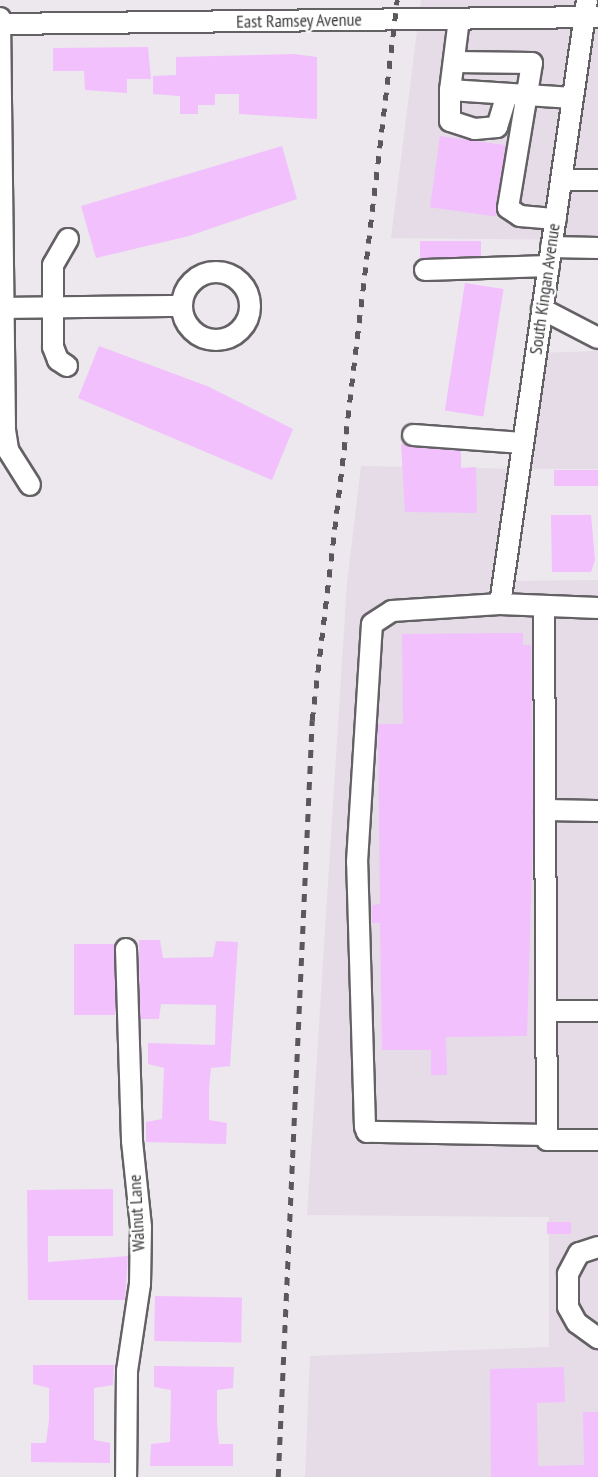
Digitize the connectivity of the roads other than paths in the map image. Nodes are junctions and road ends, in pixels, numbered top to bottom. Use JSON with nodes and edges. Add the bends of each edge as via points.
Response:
{"nodes":[{"id":1,"x":590,"y":12,"type":"edge"},
{"id":2,"x":459,"y":19,"type":"junction"},
{"id":3,"x":1,"y":22,"type":"edge"},
{"id":4,"x":455,"y":62,"type":"junction"},
{"id":5,"x":450,"y":90,"type":"junction"},
{"id":6,"x":516,"y":95,"type":"junction"},
{"id":7,"x":573,"y":98,"type":"junction"},
{"id":8,"x":561,"y":180,"type":"junction"},
{"id":9,"x":598,"y":180,"type":"edge"},
{"id":10,"x":555,"y":219,"type":"junction"},
{"id":11,"x":68,"y":239,"type":"dead end"},
{"id":12,"x":2,"y":244,"type":"edge"},
{"id":13,"x":598,"y":248,"type":"edge"},
{"id":14,"x":550,"y":257,"type":"junction"},
{"id":15,"x":425,"y":270,"type":"dead end"},
{"id":16,"x":181,"y":306,"type":"dead end"},
{"id":17,"x":53,"y":307,"type":"junction"},
{"id":18,"x":5,"y":308,"type":"junction"},
{"id":19,"x":543,"y":309,"type":"junction"},
{"id":20,"x":598,"y":339,"type":"edge"},
{"id":21,"x":68,"y":366,"type":"dead end"},
{"id":22,"x":413,"y":435,"type":"dead end"},
{"id":23,"x":523,"y":442,"type":"junction"},
{"id":24,"x":30,"y":485,"type":"dead end"},
{"id":25,"x":500,"y":604,"type":"junction"},
{"id":26,"x":544,"y":608,"type":"junction"},
{"id":27,"x":598,"y":608,"type":"edge"},
{"id":28,"x":545,"y":810,"type":"junction"},
{"id":29,"x":598,"y":811,"type":"edge"},
{"id":30,"x":126,"y":949,"type":"dead end"},
{"id":31,"x":546,"y":1011,"type":"junction"},
{"id":32,"x":598,"y":1011,"type":"edge"},
{"id":33,"x":547,"y":1135,"type":"junction"},
{"id":34,"x":598,"y":1140,"type":"edge"},
{"id":35,"x":598,"y":1247,"type":"edge"},
{"id":36,"x":598,"y":1338,"type":"edge"},
{"id":37,"x":126,"y":1477,"type":"edge"}],
"edges":[{"from":1,"to":2,"type":"street","name":"East Ramsey Avenue"},
{"from":1,"to":7,"type":"street","name":"South Kingan Avenue"},
{"from":2,"to":3,"type":"street","name":"East Ramsey Avenue"},
{"from":2,"to":4,"type":"street"},
{"from":3,"to":12,"type":"street"},
{"from":4,"to":5,"type":"street"},
{"from":4,"to":6,"type":"street","via":[[531,63]]},
{"from":5,"to":6,"type":"street"},
{"from":5,"to":6,"type":"street","via":[[450,121],[492,130]]},
{"from":6,"to":7,"type":"street"},
{"from":6,"to":10,"type":"street","via":[[508,208],[520,216]]},
{"from":7,"to":8,"type":"street","name":"South Kingan Avenue"},
{"from":8,"to":9,"type":"street"},
{"from":8,"to":10,"type":"street","name":"South Kingan Avenue"},
{"from":10,"to":14,"type":"street","name":"South Kingan Avenue"},
{"from":11,"to":17,"type":"street","via":[[53,265]]},
{"from":12,"to":18,"type":"street"},
{"from":13,"to":14,"type":"street"},
{"from":14,"to":15,"type":"street"},
{"from":14,"to":19,"type":"street","name":"South Kingan Avenue"},
{"from":16,"to":17,"type":"street"},
{"from":17,"to":18,"type":"street"},
{"from":17,"to":21,"type":"street","via":[[53,347],[58,360]]},
{"from":18,"to":24,"type":"street","via":[[8,450]]},
{"from":19,"to":20,"type":"street"},
{"from":19,"to":23,"type":"street","name":"South Kingan Avenue"},
{"from":22,"to":23,"type":"street"},
{"from":23,"to":25,"type":"street","name":"South Kingan Avenue"},
{"from":25,"to":26,"type":"street"},
{"from":25,"to":33,"type":"street","via":[[392,611],[372,624],[357,862],[365,1127],[367,1132]]},
{"from":26,"to":27,"type":"street"},
{"from":26,"to":28,"type":"street"},
{"from":28,"to":29,"type":"street"},
{"from":28,"to":31,"type":"street"},
{"from":30,"to":37,"type":"street","name":"Walnut Lane","via":[[132,1141],[141,1227],[140,1284],[127,1371]]},
{"from":31,"to":32,"type":"street"},
{"from":31,"to":33,"type":"street"},
{"from":33,"to":34,"type":"street","via":[[547,1140]]},
{"from":35,"to":36,"type":"street","via":[[579,1253],[568,1274],[568,1307],[578,1323]]}]}
